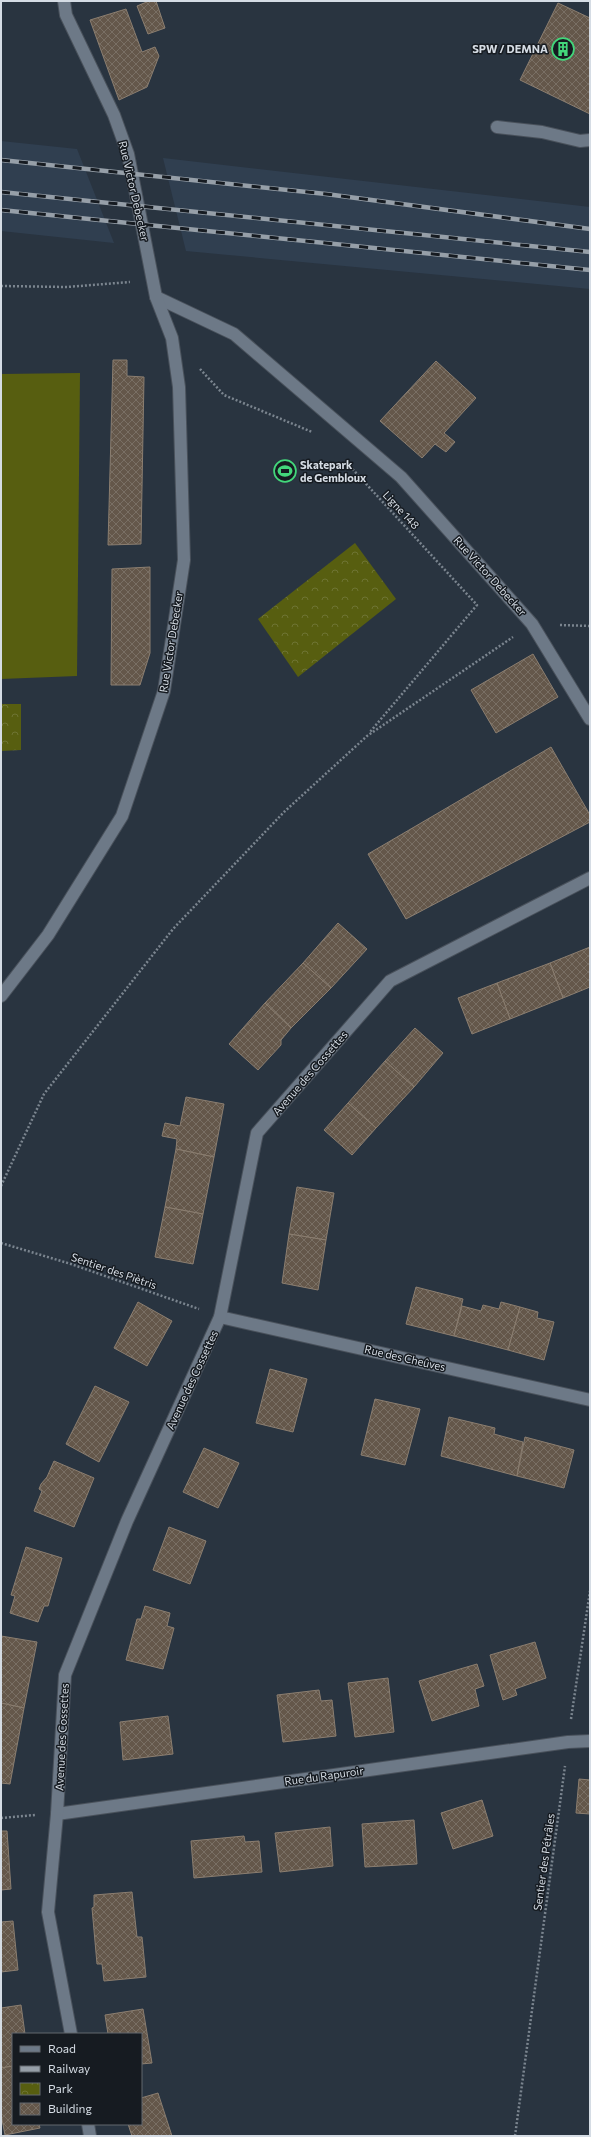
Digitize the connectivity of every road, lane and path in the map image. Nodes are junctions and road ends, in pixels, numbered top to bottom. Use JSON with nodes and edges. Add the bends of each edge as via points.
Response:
{"nodes":[{"id":1,"x":64,"y":1,"type":"edge"},
{"id":2,"x":497,"y":127,"type":"dead end"},
{"id":3,"x":590,"y":140,"type":"edge"},
{"id":4,"x":152,"y":278,"type":"junction"},
{"id":5,"x":1,"y":286,"type":"edge"},
{"id":6,"x":156,"y":297,"type":"junction"},
{"id":7,"x":198,"y":367,"type":"dead end"},
{"id":8,"x":316,"y":434,"type":"dead end"},
{"id":9,"x":344,"y":460,"type":"dead end"},
{"id":10,"x":532,"y":624,"type":"junction"},
{"id":11,"x":590,"y":719,"type":"edge"},
{"id":12,"x":367,"y":736,"type":"junction"},
{"id":13,"x":590,"y":878,"type":"edge"},
{"id":14,"x":1,"y":996,"type":"edge"},
{"id":15,"x":1,"y":1186,"type":"edge"},
{"id":16,"x":1,"y":1243,"type":"edge"},
{"id":17,"x":220,"y":1317,"type":"junction"},
{"id":18,"x":590,"y":1400,"type":"edge"},
{"id":19,"x":590,"y":1591,"type":"edge"},
{"id":20,"x":590,"y":1741,"type":"edge"},
{"id":21,"x":568,"y":1742,"type":"junction"},
{"id":22,"x":58,"y":1814,"type":"junction"},
{"id":23,"x":1,"y":1818,"type":"edge"},
{"id":24,"x":71,"y":2033,"type":"edge"},
{"id":25,"x":88,"y":2125,"type":"edge"},
{"id":26,"x":90,"y":2136,"type":"edge"},
{"id":27,"x":515,"y":2136,"type":"edge"}],
"edges":[{"from":1,"to":4,"type":"street","name":"Rue Victor Debecker","via":[[66,15],[114,115],[128,154]]},
{"from":2,"to":3,"type":"street","via":[[542,132],[580,141]]},
{"from":4,"to":5,"type":"path","via":[[67,287]]},
{"from":4,"to":6,"type":"street","name":"Rue Victor Debecker"},
{"from":6,"to":10,"type":"street","name":"Rue Victor Debecker","via":[[234,334],[401,477]]},
{"from":6,"to":14,"type":"street","name":"Rue Victor Debecker","via":[[172,338],[179,387],[184,560],[164,691],[122,816],[48,935]]},
{"from":7,"to":8,"type":"path","via":[[224,395]]},
{"from":9,"to":12,"type":"path","name":"Ligne 148","via":[[477,605]]},
{"from":10,"to":11,"type":"street","name":"Rue Victor Debecker"},
{"from":10,"to":12,"type":"path"},
{"from":12,"to":15,"type":"path","via":[[284,812],[173,929],[44,1094]]},
{"from":13,"to":17,"type":"street","name":"Avenue des Cossettes","via":[[390,981],[257,1133]]},
{"from":16,"to":17,"type":"path","name":"Sentier des Piètris","via":[[71,1264]]},
{"from":17,"to":18,"type":"street","name":"Rue des Cheûves"},
{"from":17,"to":22,"type":"street","name":"Avenue des Cossettes","via":[[127,1521],[65,1675]]},
{"from":19,"to":21,"type":"path","name":"Sentier des Pétrâles"},
{"from":20,"to":21,"type":"street","name":"Rue du Rapuroir"},
{"from":21,"to":22,"type":"street","name":"Rue du Rapuroir"},
{"from":21,"to":27,"type":"path","name":"Sentier des Pétrâles"},
{"from":22,"to":23,"type":"path"},
{"from":22,"to":24,"type":"street","name":"Avenue des Cossettes","via":[[48,1912]]},
{"from":25,"to":26,"type":"street"}]}
